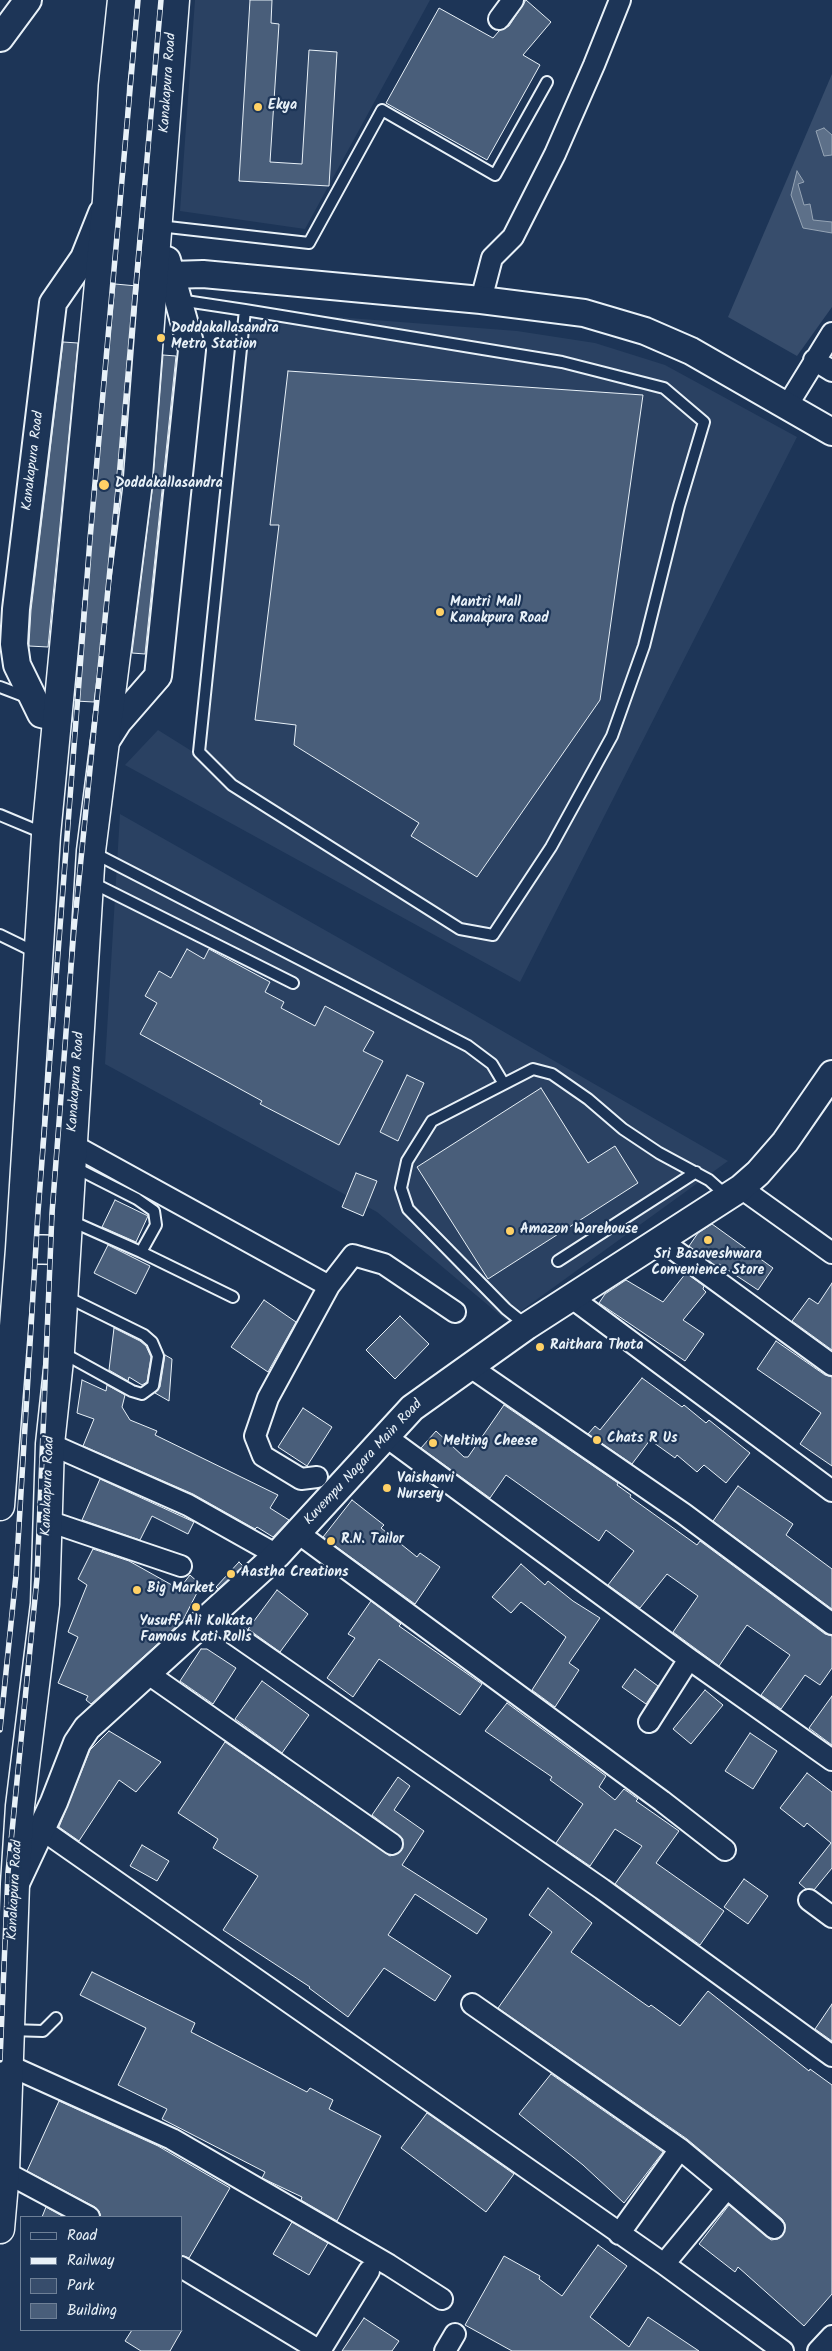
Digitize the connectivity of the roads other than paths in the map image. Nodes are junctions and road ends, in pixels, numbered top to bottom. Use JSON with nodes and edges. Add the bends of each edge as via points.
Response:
{"nodes":[{"id":1,"x":28,"y":0,"type":"edge"},
{"id":2,"x":122,"y":0,"type":"edge"},
{"id":3,"x":176,"y":0,"type":"edge"},
{"id":4,"x":513,"y":0,"type":"edge"},
{"id":5,"x":620,"y":0,"type":"edge"},
{"id":6,"x":499,"y":19,"type":"dead end"},
{"id":7,"x":0,"y":38,"type":"edge"},
{"id":8,"x":547,"y":82,"type":"dead end"},
{"id":9,"x":107,"y":200,"type":"junction"},
{"id":10,"x":159,"y":226,"type":"junction"},
{"id":11,"x":171,"y":275,"type":"junction"},
{"id":12,"x":178,"y":300,"type":"junction"},
{"id":13,"x":480,"y":300,"type":"junction"},
{"id":14,"x":245,"y":310,"type":"junction"},
{"id":15,"x":832,"y":333,"type":"edge"},
{"id":16,"x":814,"y":360,"type":"junction"},
{"id":17,"x":832,"y":371,"type":"edge"},
{"id":18,"x":786,"y":406,"type":"junction"},
{"id":19,"x":832,"y":432,"type":"edge"},
{"id":20,"x":0,"y":687,"type":"edge"},
{"id":21,"x":34,"y":700,"type":"junction"},
{"id":22,"x":58,"y":718,"type":"junction"},
{"id":23,"x":104,"y":744,"type":"junction"},
{"id":24,"x":0,"y":815,"type":"edge"},
{"id":25,"x":46,"y":835,"type":"junction"},
{"id":26,"x":90,"y":851,"type":"junction"},
{"id":27,"x":90,"y":881,"type":"junction"},
{"id":28,"x":0,"y":934,"type":"edge"},
{"id":29,"x":38,"y":953,"type":"junction"},
{"id":30,"x":293,"y":983,"type":"dead end"},
{"id":31,"x":832,"y":1074,"type":"edge"},
{"id":32,"x":504,"y":1084,"type":"junction"},
{"id":33,"x":72,"y":1155,"type":"junction"},
{"id":34,"x":696,"y":1172,"type":"junction"},
{"id":35,"x":735,"y":1193,"type":"junction"},
{"id":36,"x":68,"y":1219,"type":"junction"},
{"id":37,"x":662,"y":1241,"type":"junction"},
{"id":38,"x":20,"y":1249,"type":"junction"},
{"id":39,"x":66,"y":1250,"type":"junction"},
{"id":40,"x":141,"y":1252,"type":"junction"},
{"id":41,"x":832,"y":1253,"type":"edge"},
{"id":42,"x":558,"y":1261,"type":"dead end"},
{"id":43,"x":329,"y":1286,"type":"junction"},
{"id":44,"x":63,"y":1295,"type":"junction"},
{"id":45,"x":233,"y":1297,"type":"dead end"},
{"id":46,"x":572,"y":1298,"type":"junction"},
{"id":47,"x":456,"y":1312,"type":"dead end"},
{"id":48,"x":527,"y":1326,"type":"junction"},
{"id":49,"x":60,"y":1351,"type":"junction"},
{"id":50,"x":5,"y":1361,"type":"edge"},
{"id":51,"x":832,"y":1365,"type":"edge"},
{"id":52,"x":469,"y":1366,"type":"junction"},
{"id":53,"x":385,"y":1436,"type":"junction"},
{"id":54,"x":50,"y":1444,"type":"junction"},
{"id":55,"x":2,"y":1463,"type":"edge"},
{"id":56,"x":317,"y":1477,"type":"dead end"},
{"id":57,"x":832,"y":1492,"type":"edge"},
{"id":58,"x":0,"y":1506,"type":"edge"},
{"id":59,"x":48,"y":1521,"type":"junction"},
{"id":60,"x":298,"y":1534,"type":"junction"},
{"id":61,"x":277,"y":1555,"type":"junction"},
{"id":62,"x":181,"y":1566,"type":"dead end"},
{"id":63,"x":209,"y":1617,"type":"junction"},
{"id":64,"x":832,"y":1624,"type":"edge"},
{"id":65,"x":688,"y":1660,"type":"junction"},
{"id":66,"x":147,"y":1673,"type":"junction"},
{"id":67,"x":649,"y":1722,"type":"dead end"},
{"id":68,"x":832,"y":1760,"type":"edge"},
{"id":69,"x":42,"y":1829,"type":"junction"},
{"id":70,"x":392,"y":1844,"type":"dead end"},
{"id":71,"x":725,"y":1850,"type":"dead end"},
{"id":72,"x":15,"y":1884,"type":"junction"},
{"id":73,"x":809,"y":1900,"type":"dead end"},
{"id":74,"x":832,"y":1917,"type":"edge"},
{"id":75,"x":472,"y":2004,"type":"dead end"},
{"id":76,"x":56,"y":2018,"type":"dead end"},
{"id":77,"x":9,"y":2030,"type":"junction"},
{"id":78,"x":832,"y":2056,"type":"edge"},
{"id":79,"x":8,"y":2065,"type":"junction"},
{"id":80,"x":680,"y":2148,"type":"junction"},
{"id":81,"x":2,"y":2171,"type":"edge"},
{"id":82,"x":727,"y":2188,"type":"junction"},
{"id":83,"x":87,"y":2216,"type":"edge"},
{"id":84,"x":774,"y":2228,"type":"dead end"},
{"id":85,"x":0,"y":2229,"type":"edge"},
{"id":86,"x":620,"y":2234,"type":"junction"},
{"id":87,"x":664,"y":2264,"type":"junction"},
{"id":88,"x":182,"y":2268,"type":"edge"},
{"id":89,"x":369,"y":2272,"type":"dead end"},
{"id":90,"x":442,"y":2300,"type":"dead end"},
{"id":91,"x":832,"y":2336,"type":"edge"},
{"id":92,"x":320,"y":2351,"type":"edge"},
{"id":93,"x":783,"y":2351,"type":"edge"},
{"id":94,"x":818,"y":2351,"type":"edge"}],
"edges":[{"from":1,"to":7,"type":"street"},
{"from":2,"to":9,"type":"highway","name":"Kanakapura Road","via":[[113,86]]},
{"from":3,"to":10,"type":"highway","name":"Kanakapura Road"},
{"from":4,"to":6,"type":"street"},
{"from":5,"to":13,"type":"street","via":[[555,154],[513,237],[492,258]]},
{"from":8,"to":10,"type":"lane","via":[[494,175],[382,110],[309,243]]},
{"from":9,"to":21,"type":"street","name":"Kanakapura Road","via":[[84,258],[53,303],[14,644],[17,665]]},
{"from":9,"to":22,"type":"highway","name":"Kanakapura Road"},
{"from":10,"to":11,"type":"street","name":"Kanakapura Road"},
{"from":10,"to":23,"type":"highway","name":"Kanakapura Road","via":[[137,490]]},
{"from":11,"to":12,"type":"street","name":"Kanakapura Road"},
{"from":11,"to":13,"type":"street","via":[[203,274]]},
{"from":12,"to":14,"type":"lane"},
{"from":12,"to":23,"type":"street","name":"Kanakapura Road","via":[[192,350],[158,676],[118,722]]},
{"from":13,"to":18,"type":"street","via":[[576,311],[622,323],[691,351]]},
{"from":14,"to":14,"type":"lane","via":[[562,362],[664,388],[704,422],[644,646],[612,736],[551,847],[493,935],[460,929],[232,786],[199,752]]},
{"from":15,"to":16,"type":"street"},
{"from":16,"to":17,"type":"street"},
{"from":16,"to":18,"type":"street"},
{"from":18,"to":19,"type":"street"},
{"from":20,"to":21,"type":"lane"},
{"from":21,"to":22,"type":"street","name":"Kanakapura Road","via":[[41,714]]},
{"from":22,"to":25,"type":"highway","name":"Kanakapura Road"},
{"from":23,"to":26,"type":"highway","name":"Kanakapura Road"},
{"from":24,"to":25,"type":"lane"},
{"from":25,"to":29,"type":"highway","name":"Kanakapura Road"},
{"from":26,"to":27,"type":"highway","name":"Kanakapura Road"},
{"from":26,"to":32,"type":"lane","via":[[468,1046],[492,1064]]},
{"from":27,"to":30,"type":"lane"},
{"from":27,"to":33,"type":"highway","name":"Kanakapura Road"},
{"from":28,"to":29,"type":"lane"},
{"from":29,"to":38,"type":"highway","name":"Kanakapura Road"},
{"from":31,"to":35,"type":"street","name":"Kuvempu Nagara Main Road","via":[[785,1142]]},
{"from":32,"to":34,"type":"lane","via":[[533,1069],[552,1074],[623,1129]]},
{"from":32,"to":48,"type":"lane","via":[[432,1121],[407,1161],[401,1188],[408,1209],[506,1309]]},
{"from":33,"to":36,"type":"highway","name":"Kanakapura Road"},
{"from":33,"to":40,"type":"lane","via":[[154,1211],[156,1225]]},
{"from":33,"to":43,"type":"street"},
{"from":34,"to":35,"type":"lane"},
{"from":34,"to":42,"type":"lane"},
{"from":35,"to":37,"type":"street","name":"Kuvempu Nagara Main Road"},
{"from":35,"to":41,"type":"street"},
{"from":36,"to":39,"type":"highway","name":"Kanakapura Road"},
{"from":36,"to":40,"type":"lane"},
{"from":37,"to":46,"type":"street","name":"Kuvempu Nagara Main Road"},
{"from":37,"to":51,"type":"street"},
{"from":38,"to":39,"type":"highway"},
{"from":38,"to":50,"type":"highway","name":"Kanakapura Road"},
{"from":39,"to":44,"type":"highway","name":"Kanakapura Road"},
{"from":40,"to":45,"type":"lane"},
{"from":43,"to":47,"type":"street","via":[[352,1255],[384,1264]]},
{"from":43,"to":56,"type":"street","via":[[268,1398],[255,1436],[263,1456],[301,1478]]},
{"from":44,"to":49,"type":"highway","name":"Kanakapura Road"},
{"from":44,"to":49,"type":"lane","via":[[152,1342],[158,1356],[153,1386],[142,1394],[132,1391]]},
{"from":46,"to":48,"type":"street","name":"Kuvempu Nagara Main Road"},
{"from":46,"to":57,"type":"street"},
{"from":48,"to":52,"type":"street","name":"Kuvempu Nagara Main Road"},
{"from":49,"to":54,"type":"highway","name":"Kanakapura Road"},
{"from":50,"to":55,"type":"highway","name":"Kanakapura Road"},
{"from":52,"to":53,"type":"street","name":"Kuvempu Nagara Main Road","via":[[418,1403]]},
{"from":52,"to":64,"type":"street","via":[[684,1514]]},
{"from":53,"to":60,"type":"street","name":"Kuvempu Nagara Main Road"},
{"from":53,"to":65,"type":"street"},
{"from":54,"to":59,"type":"highway","name":"Kanakapura Road"},
{"from":54,"to":61,"type":"street","via":[[188,1505]]},
{"from":55,"to":58,"type":"highway","name":"Kanakapura Road"},
{"from":59,"to":62,"type":"street"},
{"from":59,"to":72,"type":"highway","name":"Kanakapura Road","via":[[45,1604],[20,1806]]},
{"from":60,"to":61,"type":"street","name":"Kuvempu Nagara Main Road"},
{"from":60,"to":71,"type":"street"},
{"from":61,"to":63,"type":"street","name":"Kuvempu Nagara Main Road"},
{"from":63,"to":66,"type":"street","name":"Kuvempu Nagara Main Road"},
{"from":63,"to":78,"type":"street","via":[[602,1889]]},
{"from":65,"to":67,"type":"street"},
{"from":65,"to":68,"type":"street"},
{"from":66,"to":69,"type":"street","name":"Kuvempu Nagara Main Road","via":[[87,1728],[67,1764]]},
{"from":66,"to":70,"type":"street"},
{"from":69,"to":72,"type":"street","name":"Kuvempu Nagara Main Road"},
{"from":69,"to":86,"type":"street"},
{"from":72,"to":77,"type":"highway","name":"Kanakapura Road"},
{"from":73,"to":74,"type":"street"},
{"from":75,"to":80,"type":"street"},
{"from":76,"to":77,"type":"lane","via":[[43,2032]]},
{"from":77,"to":79,"type":"highway","name":"Kanakapura Road"},
{"from":79,"to":81,"type":"highway","name":"Kanakapura Road"},
{"from":79,"to":90,"type":"street","via":[[172,2139],[389,2265]]},
{"from":80,"to":82,"type":"street"},
{"from":80,"to":86,"type":"street"},
{"from":81,"to":83,"type":"street"},
{"from":81,"to":85,"type":"highway","name":"Kanakapura Road"},
{"from":82,"to":84,"type":"street"},
{"from":82,"to":87,"type":"street"},
{"from":86,"to":87,"type":"street"},
{"from":87,"to":93,"type":"street"},
{"from":88,"to":92,"type":"street"},
{"from":89,"to":92,"type":"street"},
{"from":91,"to":94,"type":"street"}]}
